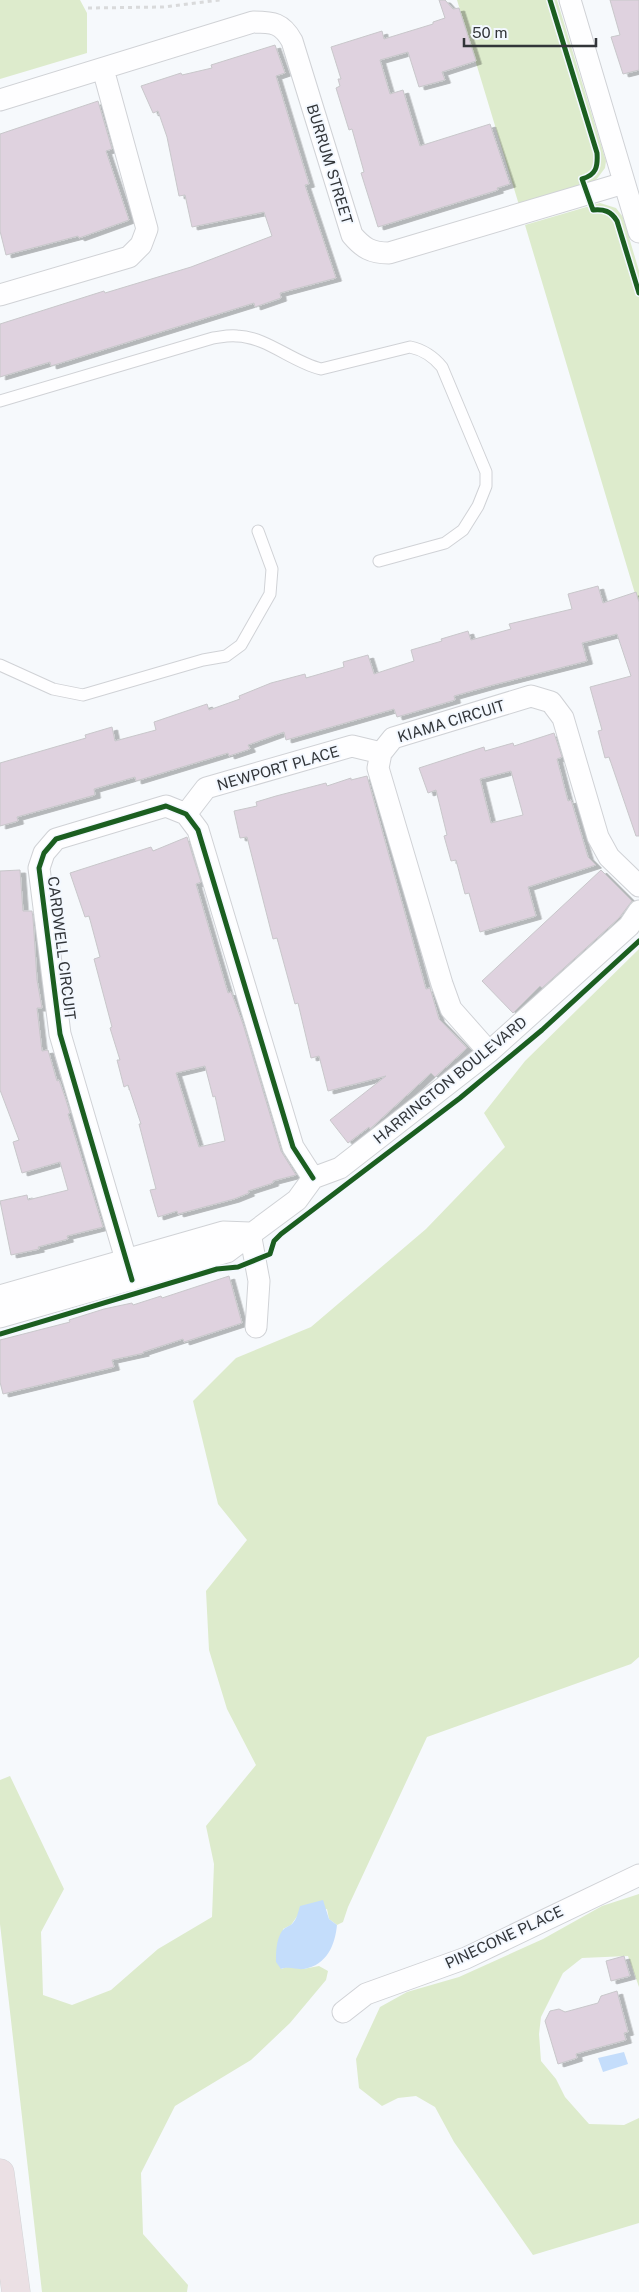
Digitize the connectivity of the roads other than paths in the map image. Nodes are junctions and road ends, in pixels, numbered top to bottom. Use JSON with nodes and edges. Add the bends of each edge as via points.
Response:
{"nodes":[{"id":1,"x":570,"y":0,"type":"edge"},
{"id":2,"x":103,"y":69,"type":"junction"},
{"id":3,"x":0,"y":100,"type":"edge"},
{"id":4,"x":624,"y":183,"type":"junction"},
{"id":5,"x":639,"y":232,"type":"edge"},
{"id":6,"x":0,"y":295,"type":"edge"},
{"id":7,"x":0,"y":401,"type":"edge"},
{"id":8,"x":258,"y":531,"type":"dead end"},
{"id":9,"x":379,"y":561,"type":"dead end"},
{"id":10,"x":0,"y":665,"type":"edge"},
{"id":11,"x":381,"y":753,"type":"junction"},
{"id":12,"x":186,"y":814,"type":"junction"},
{"id":13,"x":639,"y":886,"type":"edge"},
{"id":14,"x":639,"y":912,"type":"edge"},
{"id":15,"x":489,"y":1052,"type":"junction"},
{"id":16,"x":313,"y":1178,"type":"junction"},
{"id":17,"x":250,"y":1233,"type":"junction"},
{"id":18,"x":126,"y":1260,"type":"junction"},
{"id":19,"x":132,"y":1280,"type":"junction"},
{"id":20,"x":0,"y":1296,"type":"edge"},
{"id":21,"x":0,"y":1317,"type":"edge"},
{"id":22,"x":256,"y":1327,"type":"dead end"},
{"id":23,"x":639,"y":1875,"type":"edge"},
{"id":24,"x":343,"y":2012,"type":"dead end"},
{"id":25,"x":0,"y":2173,"type":"edge"},
{"id":26,"x":16,"y":2292,"type":"edge"}],
"edges":[{"from":1,"to":4,"type":"street"},
{"from":2,"to":3,"type":"street","name":"BURRUM STREET"},
{"from":2,"to":4,"type":"street","name":"BURRUM STREET","via":[[253,22],[268,22],[285,29],[292,41],[352,235],[363,248],[376,253],[390,253]]},
{"from":2,"to":6,"type":"street","via":[[147,229],[140,245],[129,257]]},
{"from":4,"to":5,"type":"street"},
{"from":7,"to":9,"type":"lane","via":[[213,338],[237,336],[257,340],[307,365],[321,368],[410,347],[420,349],[442,367],[486,472],[486,486],[463,530],[445,543]]},
{"from":8,"to":10,"type":"lane","via":[[272,569],[270,594],[242,645],[226,656],[83,694],[52,688]]},
{"from":11,"to":12,"type":"street","name":"NEWPORT PLACE","via":[[352,746],[206,788]]},
{"from":11,"to":13,"type":"street","name":"KIAMA CIRCUIT","via":[[393,738],[531,696],[551,702],[563,718],[598,837],[609,857]]},
{"from":11,"to":15,"type":"street","name":"KIAMA CIRCUIT","via":[[378,768],[451,1009]]},
{"from":12,"to":16,"type":"street","via":[[198,830],[293,1147]]},
{"from":12,"to":18,"type":"street","name":"CARDWELL CIRCUIT","via":[[166,806],[56,839],[44,853],[39,868],[60,1034]]},
{"from":14,"to":15,"type":"street","name":"HARRINGTON BOULEVARD","via":[[628,926]]},
{"from":15,"to":16,"type":"street","name":"HARRINGTON BOULEVARD","via":[[340,1168]]},
{"from":16,"to":17,"type":"street","via":[[297,1200]]},
{"from":17,"to":18,"type":"street","via":[[222,1232]]},
{"from":17,"to":19,"type":"street","via":[[227,1252]]},
{"from":17,"to":22,"type":"street","via":[[259,1281]]},
{"from":18,"to":19,"type":"street","name":"CARDWELL CIRCUIT"},
{"from":18,"to":20,"type":"street"},
{"from":19,"to":21,"type":"street"},
{"from":23,"to":24,"type":"street","name":"PINECONE PLACE","via":[[466,1958],[366,1994]]},
{"from":25,"to":26,"type":"highway"}]}
